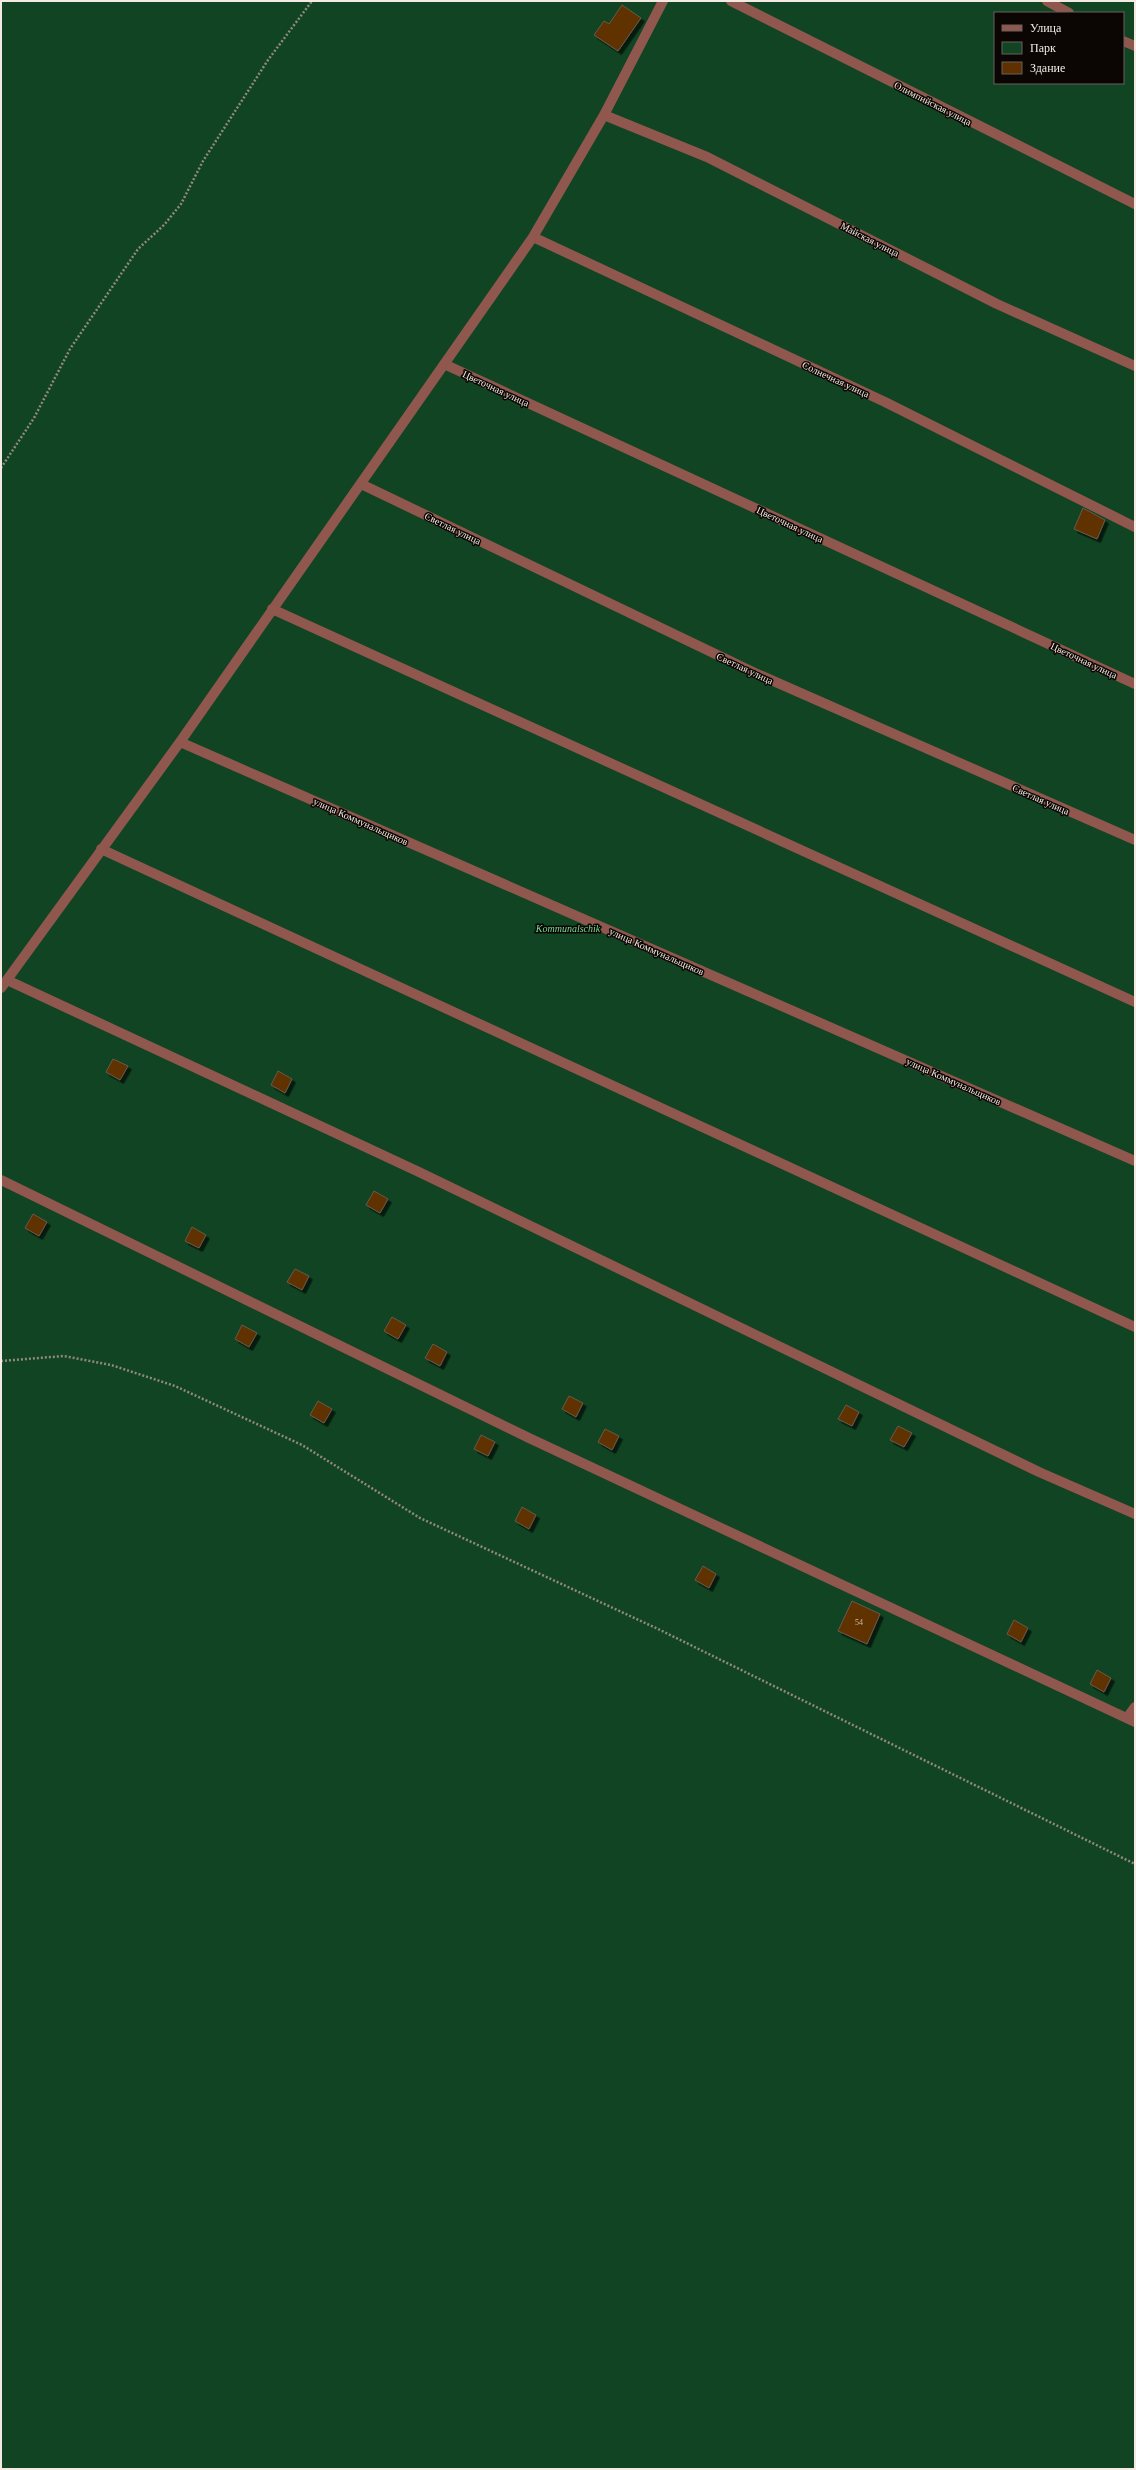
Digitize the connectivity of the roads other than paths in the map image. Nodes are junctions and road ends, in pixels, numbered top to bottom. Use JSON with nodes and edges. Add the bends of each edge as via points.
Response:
{"nodes":[{"id":1,"x":663,"y":1,"type":"edge"},
{"id":2,"x":731,"y":1,"type":"edge"},
{"id":3,"x":1047,"y":1,"type":"edge"},
{"id":4,"x":1067,"y":12,"type":"edge"},
{"id":5,"x":1124,"y":41,"type":"edge"},
{"id":6,"x":1135,"y":46,"type":"edge"},
{"id":7,"x":604,"y":115,"type":"junction"},
{"id":8,"x":1135,"y":204,"type":"edge"},
{"id":9,"x":533,"y":237,"type":"junction"},
{"id":10,"x":444,"y":364,"type":"junction"},
{"id":11,"x":1135,"y":366,"type":"edge"},
{"id":12,"x":361,"y":484,"type":"junction"},
{"id":13,"x":1135,"y":527,"type":"edge"},
{"id":14,"x":272,"y":609,"type":"junction"},
{"id":15,"x":1135,"y":684,"type":"edge"},
{"id":16,"x":180,"y":742,"type":"junction"},
{"id":17,"x":1135,"y":840,"type":"edge"},
{"id":18,"x":101,"y":849,"type":"junction"},
{"id":19,"x":4,"y":984,"type":"edge"},
{"id":20,"x":1135,"y":1002,"type":"edge"},
{"id":21,"x":1135,"y":1161,"type":"edge"},
{"id":22,"x":1,"y":1180,"type":"edge"},
{"id":23,"x":1135,"y":1327,"type":"edge"},
{"id":24,"x":1135,"y":1514,"type":"edge"},
{"id":25,"x":1135,"y":1707,"type":"edge"},
{"id":26,"x":1131,"y":1720,"type":"edge"}],
"edges":[{"from":1,"to":7,"type":"street"},
{"from":2,"to":8,"type":"street","name":"Олимпийская улица"},
{"from":3,"to":4,"type":"street"},
{"from":5,"to":6,"type":"street"},
{"from":7,"to":9,"type":"street"},
{"from":7,"to":11,"type":"street","name":"Майская улица","via":[[707,157],[997,304]]},
{"from":9,"to":10,"type":"street"},
{"from":9,"to":13,"type":"street","name":"Солнечная улица","via":[[885,402]]},
{"from":10,"to":12,"type":"street"},
{"from":10,"to":15,"type":"street","name":"Цветочная улица"},
{"from":12,"to":14,"type":"street"},
{"from":12,"to":17,"type":"street","name":"Светлая улица","via":[[755,673]]},
{"from":14,"to":16,"type":"street"},
{"from":14,"to":20,"type":"street"},
{"from":16,"to":18,"type":"street"},
{"from":16,"to":21,"type":"street","name":"улица Коммунальщиков"},
{"from":18,"to":19,"type":"street"},
{"from":18,"to":23,"type":"street"},
{"from":19,"to":24,"type":"street","via":[[426,1175],[1039,1472]]},
{"from":22,"to":26,"type":"street","via":[[529,1438]]},
{"from":25,"to":26,"type":"street"}]}
